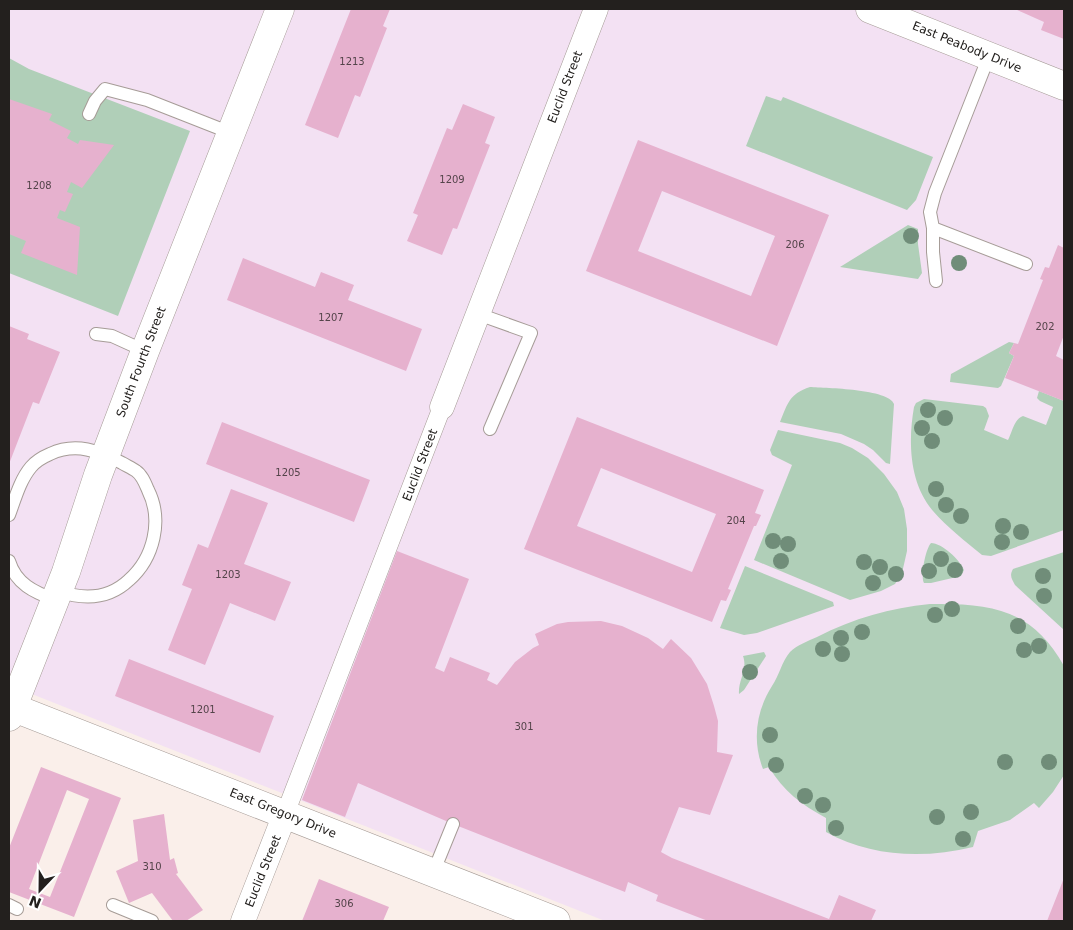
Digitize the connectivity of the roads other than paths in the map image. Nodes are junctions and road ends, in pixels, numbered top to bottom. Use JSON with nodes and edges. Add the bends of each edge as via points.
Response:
{"nodes":[{"id":1,"x":280,"y":9,"type":"edge"},
{"id":2,"x":596,"y":9,"type":"edge"},
{"id":3,"x":870,"y":9,"type":"edge"},
{"id":4,"x":989,"y":56,"type":"junction"},
{"id":5,"x":1064,"y":86,"type":"edge"},
{"id":6,"x":89,"y":114,"type":"dead end"},
{"id":7,"x":231,"y":133,"type":"junction"},
{"id":8,"x":933,"y":228,"type":"junction"},
{"id":9,"x":1026,"y":264,"type":"dead end"},
{"id":10,"x":936,"y":281,"type":"dead end"},
{"id":11,"x":478,"y":314,"type":"junction"},
{"id":12,"x":96,"y":334,"type":"dead end"},
{"id":13,"x":145,"y":351,"type":"junction"},
{"id":14,"x":442,"y":407,"type":"joint"},
{"id":15,"x":490,"y":429,"type":"dead end"},
{"id":16,"x":106,"y":454,"type":"junction"},
{"id":17,"x":9,"y":515,"type":"edge"},
{"id":18,"x":9,"y":561,"type":"edge"},
{"id":19,"x":57,"y":596,"type":"junction"},
{"id":20,"x":10,"y":710,"type":"edge"},
{"id":21,"x":285,"y":814,"type":"junction"},
{"id":22,"x":453,"y":824,"type":"dead end"},
{"id":23,"x":433,"y":873,"type":"junction"},
{"id":24,"x":113,"y":905,"type":"dead end"},
{"id":25,"x":152,"y":921,"type":"edge"},
{"id":26,"x":243,"y":921,"type":"edge"},
{"id":27,"x":555,"y":921,"type":"edge"}],
"edges":[{"from":1,"to":7,"type":"street","name":"South Fourth Street"},
{"from":2,"to":11,"type":"street","name":"Euclid Street"},
{"from":3,"to":4,"type":"street","name":"East Peabody Drive"},
{"from":4,"to":5,"type":"street","name":"East Peabody Drive"},
{"from":4,"to":8,"type":"lane","via":[[935,193],[930,212]]},
{"from":6,"to":7,"type":"lane","via":[[105,89],[147,100]]},
{"from":7,"to":13,"type":"street","name":"South Fourth Street"},
{"from":8,"to":9,"type":"lane"},
{"from":8,"to":10,"type":"lane"},
{"from":11,"to":14,"type":"street","name":"Euclid Street"},
{"from":11,"to":15,"type":"lane","via":[[531,333]]},
{"from":12,"to":13,"type":"lane","via":[[112,336]]},
{"from":13,"to":16,"type":"street","name":"South Fourth Street"},
{"from":14,"to":21,"type":"street","name":"Euclid Street"},
{"from":16,"to":17,"type":"lane","via":[[88,448],[69,448],[40,459],[24,475]]},
{"from":16,"to":19,"type":"street","name":"South Fourth Street"},
{"from":16,"to":19,"type":"lane","via":[[137,471],[151,494],[155,528],[150,550],[142,568],[112,592],[88,598]]},
{"from":18,"to":19,"type":"lane","via":[[18,580],[29,589]]},
{"from":19,"to":20,"type":"street","name":"South Fourth Street"},
{"from":20,"to":21,"type":"street","name":"East Gregory Drive"},
{"from":21,"to":23,"type":"street","name":"East Gregory Drive"},
{"from":21,"to":26,"type":"street","name":"Euclid Street"},
{"from":22,"to":23,"type":"lane"},
{"from":23,"to":27,"type":"street","name":"East Gregory Drive"},
{"from":24,"to":25,"type":"lane"}]}
